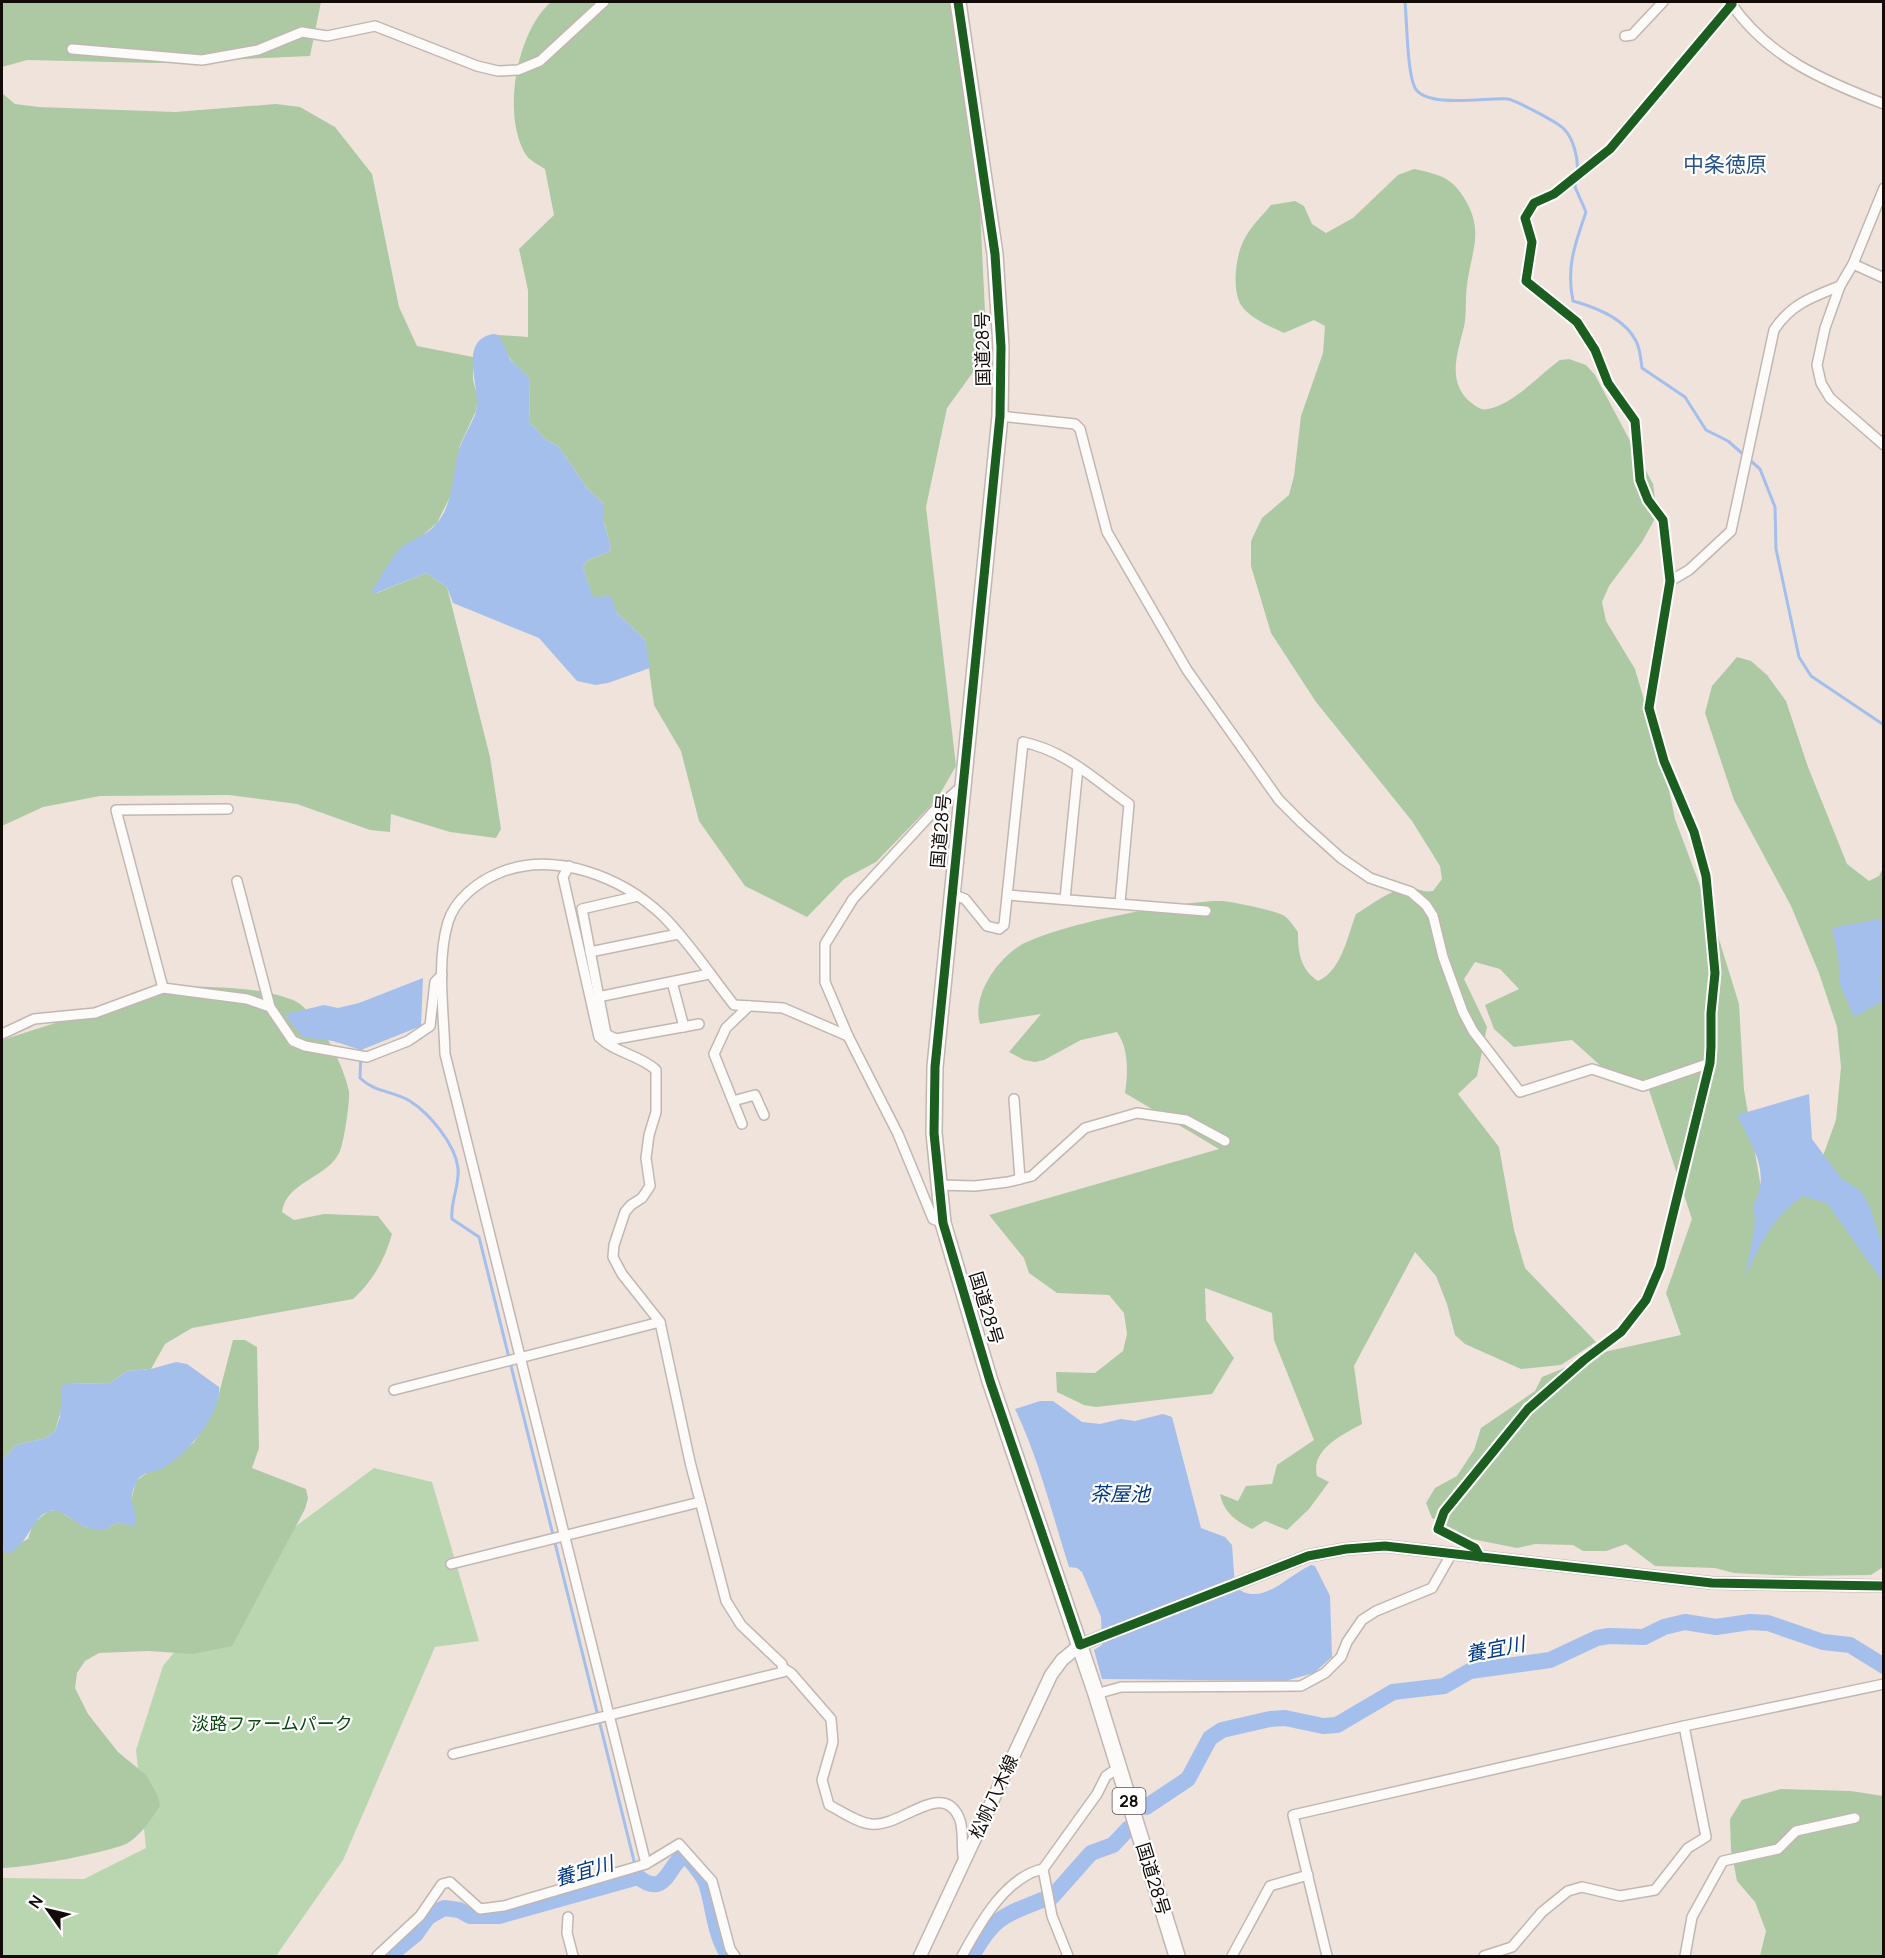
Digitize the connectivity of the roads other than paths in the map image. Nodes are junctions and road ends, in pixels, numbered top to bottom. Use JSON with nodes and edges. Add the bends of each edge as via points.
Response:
{"nodes":[{"id":1,"x":604,"y":2,"type":"edge"},
{"id":2,"x":958,"y":2,"type":"edge"},
{"id":3,"x":1663,"y":2,"type":"edge"},
{"id":4,"x":1731,"y":3,"type":"edge"},
{"id":5,"x":1625,"y":36,"type":"dead end"},
{"id":6,"x":72,"y":49,"type":"dead end"},
{"id":7,"x":1884,"y":104,"type":"edge"},
{"id":8,"x":1884,"y":188,"type":"edge"},
{"id":9,"x":1853,"y":264,"type":"junction"},
{"id":10,"x":1884,"y":278,"type":"edge"},
{"id":11,"x":1840,"y":286,"type":"junction"},
{"id":12,"x":1000,"y":416,"type":"junction"},
{"id":13,"x":1884,"y":445,"type":"edge"},
{"id":14,"x":1670,"y":581,"type":"junction"},
{"id":15,"x":1078,"y":767,"type":"junction"},
{"id":16,"x":962,"y":786,"type":"junction"},
{"id":17,"x":228,"y":809,"type":"dead end"},
{"id":18,"x":569,"y":866,"type":"junction"},
{"id":19,"x":237,"y":881,"type":"dead end"},
{"id":20,"x":952,"y":894,"type":"junction"},
{"id":21,"x":1008,"y":895,"type":"junction"},
{"id":22,"x":638,"y":896,"type":"junction"},
{"id":23,"x":1065,"y":899,"type":"junction"},
{"id":24,"x":1120,"y":903,"type":"junction"},
{"id":25,"x":1206,"y":911,"type":"dead end"},
{"id":26,"x":678,"y":934,"type":"junction"},
{"id":27,"x":590,"y":952,"type":"junction"},
{"id":28,"x":709,"y":974,"type":"junction"},
{"id":29,"x":442,"y":975,"type":"junction"},
{"id":30,"x":672,"y":982,"type":"junction"},
{"id":31,"x":164,"y":988,"type":"junction"},
{"id":32,"x":598,"y":997,"type":"junction"},
{"id":33,"x":270,"y":1006,"type":"junction"},
{"id":34,"x":749,"y":1006,"type":"junction"},
{"id":35,"x":699,"y":1024,"type":"dead end"},
{"id":36,"x":684,"y":1027,"type":"junction"},
{"id":37,"x":2,"y":1034,"type":"edge"},
{"id":38,"x":848,"y":1036,"type":"junction"},
{"id":39,"x":1710,"y":1064,"type":"junction"},
{"id":40,"x":1014,"y":1099,"type":"dead end"},
{"id":41,"x":733,"y":1101,"type":"junction"},
{"id":42,"x":764,"y":1116,"type":"dead end"},
{"id":43,"x":742,"y":1124,"type":"dead end"},
{"id":44,"x":1225,"y":1141,"type":"dead end"},
{"id":45,"x":1020,"y":1179,"type":"junction"},
{"id":46,"x":938,"y":1185,"type":"junction"},
{"id":47,"x":943,"y":1223,"type":"junction"},
{"id":48,"x":660,"y":1322,"type":"junction"},
{"id":49,"x":518,"y":1359,"type":"junction"},
{"id":50,"x":394,"y":1390,"type":"dead end"},
{"id":51,"x":700,"y":1502,"type":"junction"},
{"id":52,"x":563,"y":1537,"type":"junction"},
{"id":53,"x":1452,"y":1553,"type":"junction"},
{"id":54,"x":1480,"y":1557,"type":"junction"},
{"id":55,"x":451,"y":1564,"type":"dead end"},
{"id":56,"x":1884,"y":1586,"type":"edge"},
{"id":57,"x":1080,"y":1645,"type":"junction"},
{"id":58,"x":783,"y":1668,"type":"junction"},
{"id":59,"x":1884,"y":1684,"type":"edge"},
{"id":60,"x":1096,"y":1694,"type":"junction"},
{"id":61,"x":606,"y":1715,"type":"junction"},
{"id":62,"x":1684,"y":1726,"type":"junction"},
{"id":63,"x":453,"y":1754,"type":"dead end"},
{"id":64,"x":1119,"y":1768,"type":"junction"},
{"id":65,"x":1855,"y":1818,"type":"dead end"},
{"id":66,"x":964,"y":1862,"type":"junction"},
{"id":67,"x":644,"y":1864,"type":"junction"},
{"id":68,"x":1043,"y":1869,"type":"junction"},
{"id":69,"x":1308,"y":1875,"type":"junction"},
{"id":70,"x":568,"y":1917,"type":"dead end"},
{"id":71,"x":377,"y":1956,"type":"edge"},
{"id":72,"x":573,"y":1956,"type":"edge"},
{"id":73,"x":735,"y":1956,"type":"edge"},
{"id":74,"x":920,"y":1956,"type":"edge"},
{"id":75,"x":962,"y":1956,"type":"edge"},
{"id":76,"x":1068,"y":1956,"type":"edge"},
{"id":77,"x":1178,"y":1956,"type":"edge"},
{"id":78,"x":1232,"y":1956,"type":"edge"},
{"id":79,"x":1327,"y":1956,"type":"edge"},
{"id":80,"x":1484,"y":1956,"type":"edge"},
{"id":81,"x":1685,"y":1956,"type":"edge"}],
"edges":[{"from":1,"to":6,"type":"street","via":[[540,61],[518,70],[477,66],[375,26],[327,36],[302,32],[258,50],[202,60]]},
{"from":2,"to":12,"type":"highway","name":"国道28号","number":"28","via":[[995,254],[1001,347]]},
{"from":3,"to":5,"type":"street","via":[[1632,35]]},
{"from":4,"to":7,"type":"street","via":[[1752,29],[1793,64]]},
{"from":4,"to":14,"type":"street","via":[[1610,149],[1574,179],[1534,203],[1525,218],[1532,242],[1526,281],[1577,322],[1595,350],[1608,383],[1635,421],[1640,480],[1648,500],[1663,520]]},
{"from":8,"to":9,"type":"street"},
{"from":9,"to":10,"type":"street"},
{"from":9,"to":11,"type":"street"},
{"from":11,"to":13,"type":"street","via":[[1817,365],[1821,383],[1830,398]]},
{"from":11,"to":14,"type":"street","via":[[1803,302],[1785,314],[1774,330],[1731,531],[1689,570]]},
{"from":12,"to":16,"type":"highway","name":"国道28号","number":"28"},
{"from":12,"to":39,"type":"street","via":[[1075,424],[1080,429],[1107,532],[1187,670],[1279,800],[1302,823],[1370,878],[1411,892],[1426,905],[1433,916],[1463,1012],[1520,1092],[1592,1069],[1642,1086]]},
{"from":14,"to":39,"type":"street","via":[[1649,708],[1706,876],[1715,973]]},
{"from":15,"to":21,"type":"street","via":[[1048,747],[1023,742]]},
{"from":15,"to":23,"type":"street"},
{"from":15,"to":24,"type":"street","via":[[1129,804]]},
{"from":16,"to":20,"type":"highway","name":"国道28号","number":"28"},
{"from":16,"to":38,"type":"street","via":[[854,899],[825,944],[825,982]]},
{"from":17,"to":31,"type":"street","via":[[116,810]]},
{"from":18,"to":22,"type":"street"},
{"from":18,"to":29,"type":"street","via":[[508,869],[478,884],[449,918]]},
{"from":18,"to":48,"type":"street","via":[[563,877],[599,1037],[656,1070],[656,1113],[646,1158],[650,1186],[625,1212],[613,1257]]},
{"from":19,"to":33,"type":"street"},
{"from":20,"to":21,"type":"street","via":[[965,899],[987,927],[999,928],[1004,926]]},
{"from":20,"to":46,"type":"highway","name":"国道28号","number":"28","via":[[934,1080]]},
{"from":21,"to":23,"type":"street"},
{"from":22,"to":26,"type":"street"},
{"from":22,"to":27,"type":"street","via":[[582,909]]},
{"from":23,"to":24,"type":"street"},
{"from":24,"to":25,"type":"street"},
{"from":26,"to":27,"type":"street"},
{"from":26,"to":28,"type":"street"},
{"from":27,"to":32,"type":"street"},
{"from":28,"to":30,"type":"street"},
{"from":28,"to":34,"type":"street","via":[[734,1005]]},
{"from":29,"to":33,"type":"street","via":[[435,982],[430,1026],[408,1041],[362,1057],[299,1044],[283,1029]]},
{"from":29,"to":49,"type":"street","via":[[445,1054]]},
{"from":30,"to":32,"type":"street"},
{"from":30,"to":36,"type":"street"},
{"from":31,"to":33,"type":"street","via":[[247,999]]},
{"from":31,"to":37,"type":"street","via":[[95,1013],[34,1019]]},
{"from":32,"to":36,"type":"street","via":[[606,1034],[616,1039]]},
{"from":34,"to":38,"type":"street","via":[[783,1008]]},
{"from":34,"to":41,"type":"street","via":[[726,1028],[714,1054]]},
{"from":35,"to":36,"type":"street"},
{"from":38,"to":47,"type":"street","via":[[898,1134],[933,1219]]},
{"from":39,"to":54,"type":"street","via":[[1660,1267],[1647,1300],[1622,1332],[1528,1409],[1444,1512],[1438,1529],[1475,1548]]},
{"from":40,"to":45,"type":"street"},
{"from":41,"to":42,"type":"street","via":[[755,1095]]},
{"from":41,"to":43,"type":"street"},
{"from":44,"to":45,"type":"street","via":[[1186,1120],[1137,1113],[1085,1128],[1032,1176]]},
{"from":45,"to":46,"type":"street","via":[[975,1186]]},
{"from":46,"to":47,"type":"highway","name":"国道28号","number":"28"},
{"from":47,"to":57,"type":"highway","name":"国道28号","number":"28","via":[[990,1381]]},
{"from":48,"to":49,"type":"street"},
{"from":48,"to":51,"type":"street"},
{"from":49,"to":50,"type":"street"},
{"from":49,"to":52,"type":"street"},
{"from":51,"to":52,"type":"street"},
{"from":51,"to":58,"type":"street","via":[[726,1601],[741,1626]]},
{"from":52,"to":55,"type":"street"},
{"from":52,"to":61,"type":"street"},
{"from":53,"to":54,"type":"street"},
{"from":53,"to":57,"type":"street","via":[[1385,1546],[1308,1556]]},
{"from":53,"to":60,"type":"street","via":[[1432,1588],[1362,1620],[1341,1657],[1325,1673],[1301,1686],[1121,1688]]},
{"from":54,"to":56,"type":"street","via":[[1712,1583]]},
{"from":57,"to":60,"type":"highway","name":"国道28号","number":"28"},
{"from":57,"to":66,"type":"main road","name":"松帆八木線","via":[[1062,1659],[1051,1675]]},
{"from":58,"to":61,"type":"street","via":[[783,1672]]},
{"from":58,"to":66,"type":"street","via":[[831,1719],[833,1742],[822,1780],[829,1805],[871,1824],[896,1821],[931,1802],[942,1801],[953,1808],[961,1823]]},
{"from":59,"to":62,"type":"street"},
{"from":60,"to":64,"type":"highway","name":"国道28号","number":"28"},
{"from":61,"to":63,"type":"street"},
{"from":61,"to":67,"type":"street"},
{"from":62,"to":69,"type":"street","via":[[1293,1815]]},
{"from":62,"to":80,"type":"street","via":[[1706,1837],[1688,1848],[1655,1890],[1620,1896],[1582,1887],[1568,1891],[1542,1912],[1512,1947]]},
{"from":64,"to":68,"type":"street","via":[[1106,1776]]},
{"from":64,"to":77,"type":"highway","name":"国道28号","number":"28"},
{"from":65,"to":81,"type":"street","via":[[1796,1831],[1778,1849],[1723,1861],[1692,1917]]},
{"from":66,"to":74,"type":"main road","name":"松帆八木線"},
{"from":67,"to":71,"type":"street","via":[[480,1909],[450,1882],[442,1884],[420,1916]]},
{"from":67,"to":73,"type":"street","via":[[679,1844],[712,1881]]},
{"from":68,"to":75,"type":"street","via":[[1033,1871],[1012,1887],[990,1911]]},
{"from":68,"to":76,"type":"street","via":[[1052,1916]]},
{"from":69,"to":78,"type":"street","via":[[1270,1886]]},
{"from":69,"to":79,"type":"street"},
{"from":70,"to":72,"type":"street","via":[[567,1933]]}]}
